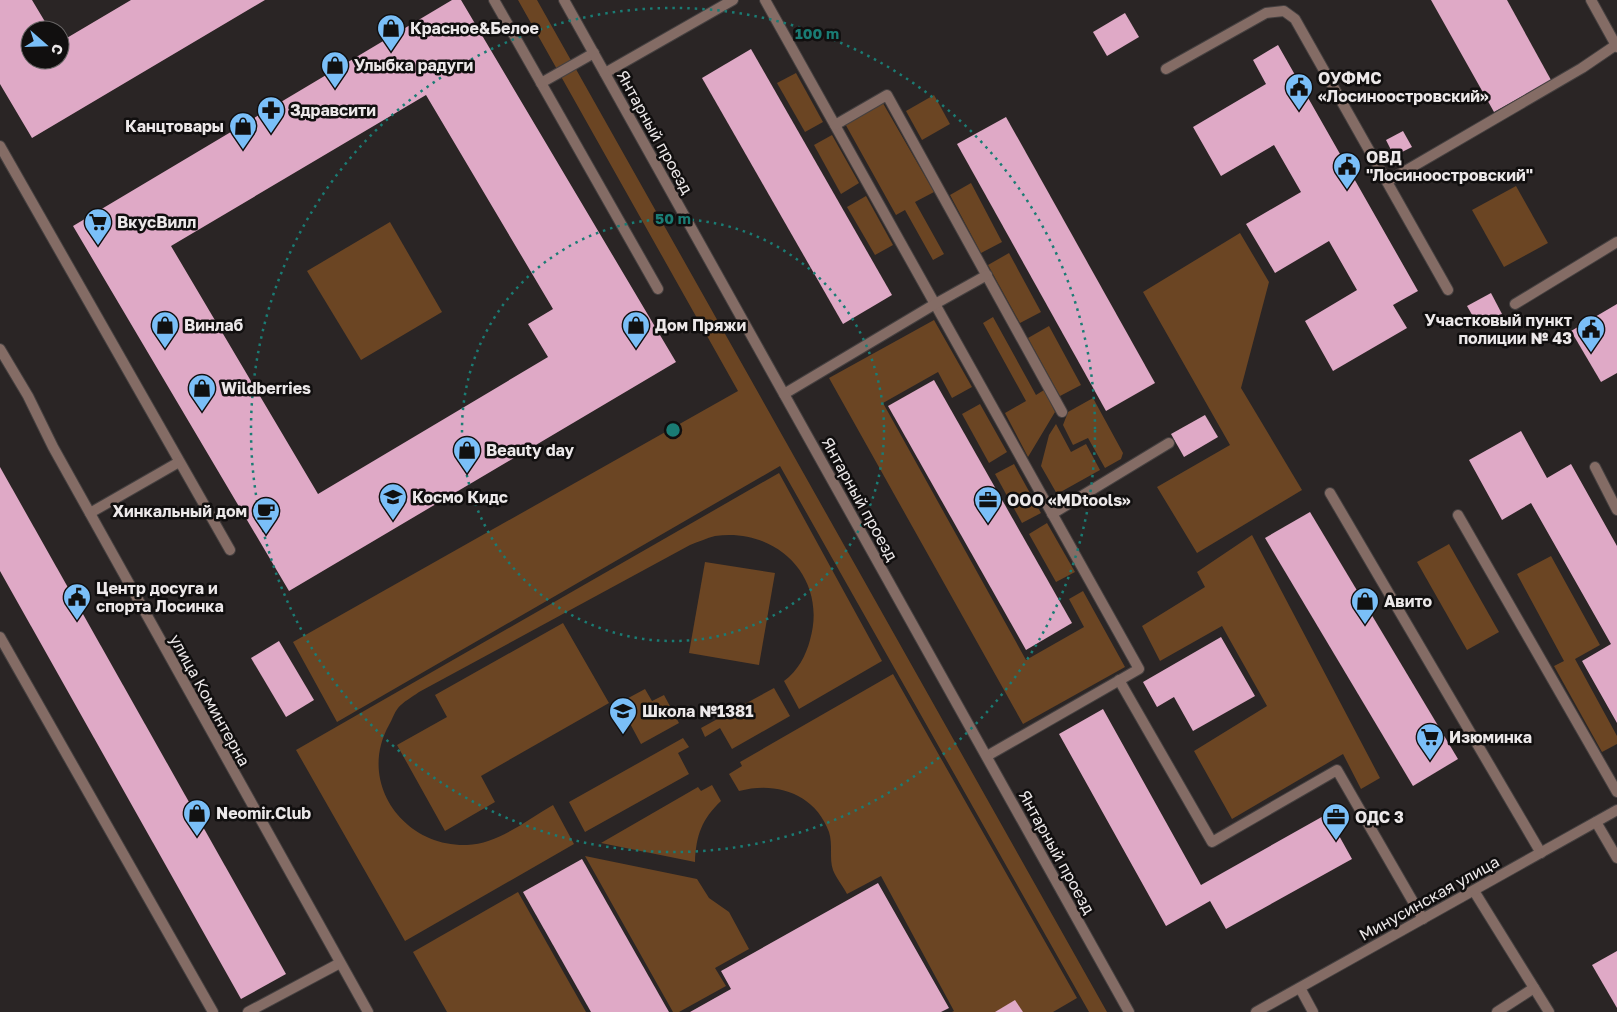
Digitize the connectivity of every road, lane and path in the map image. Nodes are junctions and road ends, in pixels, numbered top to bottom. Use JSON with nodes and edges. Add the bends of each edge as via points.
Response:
{"nodes":[{"id":1,"x":494,"y":0,"type":"edge"},
{"id":2,"x":564,"y":0,"type":"edge"},
{"id":3,"x":733,"y":0,"type":"edge"},
{"id":4,"x":765,"y":0,"type":"edge"},
{"id":5,"x":1591,"y":0,"type":"edge"},
{"id":6,"x":1616,"y":46,"type":"edge"},
{"id":7,"x":594,"y":53,"type":"junction"},
{"id":8,"x":1166,"y":70,"type":"dead end"},
{"id":9,"x":605,"y":73,"type":"junction"},
{"id":10,"x":541,"y":83,"type":"junction"},
{"id":11,"x":835,"y":125,"type":"junction"},
{"id":12,"x":0,"y":146,"type":"edge"},
{"id":13,"x":1388,"y":181,"type":"junction"},
{"id":14,"x":1617,"y":242,"type":"edge"},
{"id":15,"x":987,"y":275,"type":"junction"},
{"id":16,"x":658,"y":289,"type":"dead end"},
{"id":17,"x":1448,"y":290,"type":"dead end"},
{"id":18,"x":935,"y":304,"type":"junction"},
{"id":19,"x":1515,"y":304,"type":"dead end"},
{"id":20,"x":0,"y":348,"type":"edge"},
{"id":21,"x":784,"y":394,"type":"junction"},
{"id":22,"x":1062,"y":412,"type":"dead end"},
{"id":23,"x":1169,"y":442,"type":"dead end"},
{"id":24,"x":179,"y":462,"type":"junction"},
{"id":25,"x":1595,"y":467,"type":"dead end"},
{"id":26,"x":1330,"y":493,"type":"dead end"},
{"id":27,"x":1617,"y":510,"type":"edge"},
{"id":28,"x":90,"y":513,"type":"junction"},
{"id":29,"x":1052,"y":514,"type":"junction"},
{"id":30,"x":1458,"y":515,"type":"dead end"},
{"id":31,"x":230,"y":550,"type":"dead end"},
{"id":32,"x":0,"y":637,"type":"edge"},
{"id":33,"x":1118,"y":680,"type":"junction"},
{"id":34,"x":987,"y":756,"type":"junction"},
{"id":35,"x":1617,"y":792,"type":"edge"},
{"id":36,"x":1617,"y":810,"type":"edge"},
{"id":37,"x":1596,"y":822,"type":"junction"},
{"id":38,"x":1541,"y":853,"type":"junction"},
{"id":39,"x":1617,"y":858,"type":"edge"},
{"id":40,"x":1474,"y":891,"type":"junction"},
{"id":41,"x":1423,"y":919,"type":"junction"},
{"id":42,"x":340,"y":963,"type":"junction"},
{"id":43,"x":1300,"y":988,"type":"junction"},
{"id":44,"x":1534,"y":988,"type":"junction"},
{"id":45,"x":214,"y":1012,"type":"edge"},
{"id":46,"x":248,"y":1012,"type":"edge"},
{"id":47,"x":368,"y":1012,"type":"edge"},
{"id":48,"x":1129,"y":1012,"type":"edge"},
{"id":49,"x":1256,"y":1012,"type":"edge"},
{"id":50,"x":1313,"y":1012,"type":"edge"},
{"id":51,"x":1496,"y":1012,"type":"edge"},
{"id":52,"x":1549,"y":1012,"type":"edge"}],
"edges":[{"from":1,"to":10,"type":"street"},
{"from":2,"to":7,"type":"street","name":"Янтарный проезд"},
{"from":3,"to":9,"type":"street"},
{"from":4,"to":11,"type":"street"},
{"from":5,"to":6,"type":"street"},
{"from":6,"to":13,"type":"street"},
{"from":7,"to":9,"type":"street","name":"Янтарный проезд"},
{"from":7,"to":10,"type":"street"},
{"from":8,"to":13,"type":"street","via":[[1266,13],[1284,11],[1295,19]]},
{"from":9,"to":21,"type":"street","name":"Янтарный проезд"},
{"from":10,"to":16,"type":"street"},
{"from":11,"to":15,"type":"street","via":[[887,95]]},
{"from":11,"to":18,"type":"street"},
{"from":12,"to":24,"type":"street"},
{"from":13,"to":17,"type":"street"},
{"from":14,"to":19,"type":"street"},
{"from":15,"to":18,"type":"street"},
{"from":15,"to":22,"type":"street"},
{"from":18,"to":21,"type":"street"},
{"from":18,"to":29,"type":"street"},
{"from":20,"to":28,"type":"street","name":"улица Коминтерна"},
{"from":21,"to":34,"type":"street","name":"Янтарный проезд"},
{"from":23,"to":29,"type":"street"},
{"from":24,"to":28,"type":"street"},
{"from":24,"to":31,"type":"street"},
{"from":25,"to":27,"type":"street"},
{"from":26,"to":38,"type":"street"},
{"from":28,"to":42,"type":"street","name":"улица Коминтерна"},
{"from":29,"to":33,"type":"street","via":[[1139,669]]},
{"from":30,"to":35,"type":"street"},
{"from":32,"to":45,"type":"street"},
{"from":33,"to":34,"type":"street"},
{"from":33,"to":41,"type":"street","via":[[1212,842],[1337,770]]},
{"from":34,"to":48,"type":"street","name":"Янтарный проезд"},
{"from":36,"to":37,"type":"street","name":"Минусинская улица"},
{"from":37,"to":38,"type":"street","name":"Минусинская улица"},
{"from":37,"to":39,"type":"street"},
{"from":38,"to":40,"type":"street","name":"Минусинская улица"},
{"from":40,"to":41,"type":"street","name":"Минусинская улица"},
{"from":40,"to":44,"type":"street"},
{"from":41,"to":43,"type":"street","name":"Минусинская улица"},
{"from":42,"to":46,"type":"street"},
{"from":42,"to":47,"type":"street","name":"улица Коминтерна"},
{"from":43,"to":49,"type":"street","name":"Минусинская улица"},
{"from":43,"to":50,"type":"street"},
{"from":44,"to":51,"type":"street"},
{"from":44,"to":52,"type":"street"}]}
